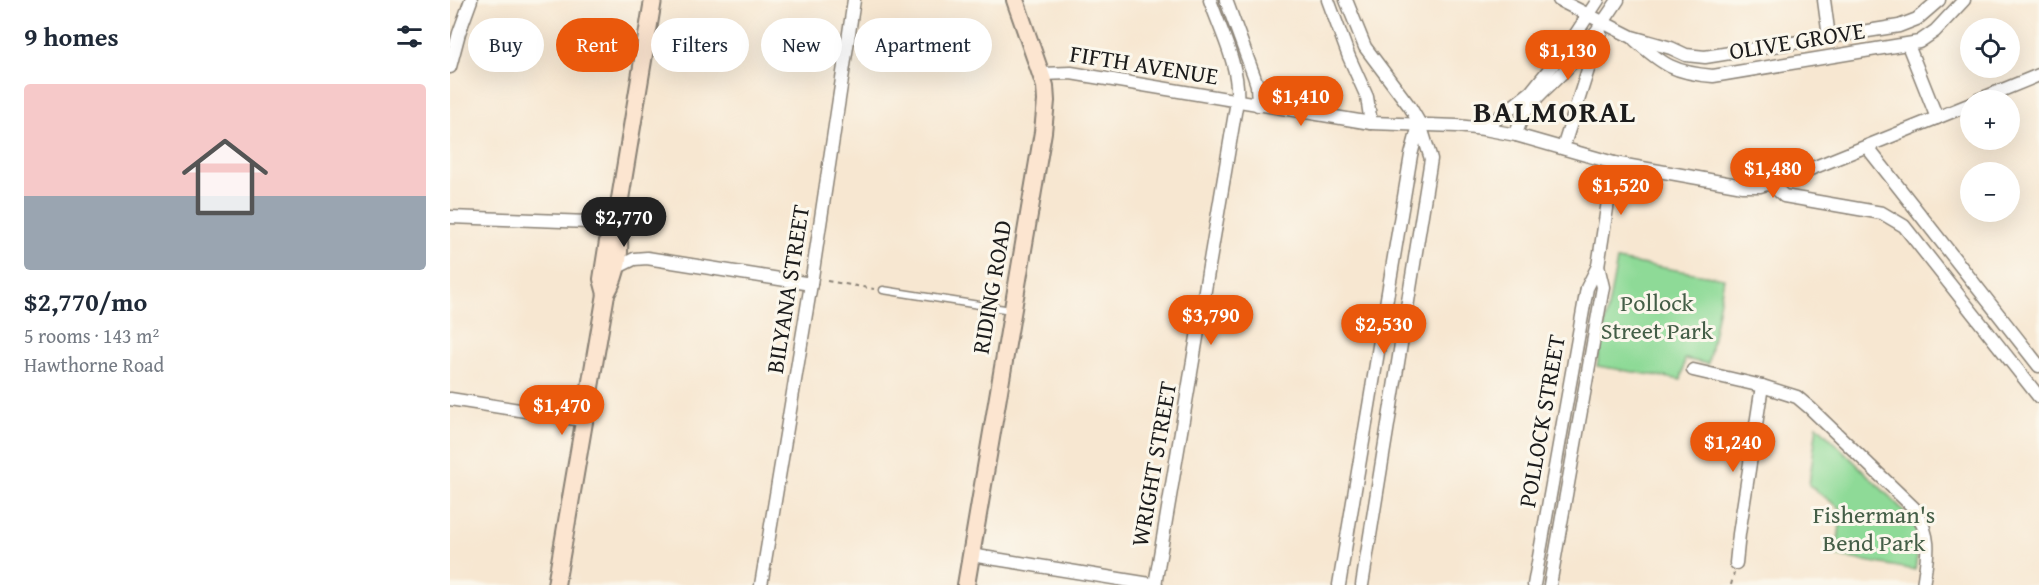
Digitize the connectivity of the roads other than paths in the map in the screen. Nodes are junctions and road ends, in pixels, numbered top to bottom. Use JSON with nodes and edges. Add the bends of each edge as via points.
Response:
{"nodes":[{"id":1,"x":471,"y":0,"type":"edge"},
{"id":2,"x":653,"y":0,"type":"edge"},
{"id":3,"x":854,"y":0,"type":"edge"},
{"id":4,"x":1015,"y":0,"type":"edge"},
{"id":5,"x":1210,"y":0,"type":"edge"},
{"id":6,"x":1226,"y":0,"type":"edge"},
{"id":7,"x":1328,"y":0,"type":"edge"},
{"id":8,"x":1347,"y":0,"type":"edge"},
{"id":9,"x":1559,"y":0,"type":"edge"},
{"id":10,"x":1598,"y":0,"type":"edge"},
{"id":11,"x":1618,"y":0,"type":"edge"},
{"id":12,"x":1824,"y":0,"type":"edge"},
{"id":13,"x":1939,"y":0,"type":"edge"},
{"id":14,"x":1964,"y":0,"type":"edge"},
{"id":15,"x":1588,"y":15,"type":"junction"},
{"id":16,"x":1604,"y":23,"type":"junction"},
{"id":17,"x":1829,"y":37,"type":"junction"},
{"id":18,"x":1632,"y":38,"type":"junction"},
{"id":19,"x":1908,"y":45,"type":"junction"},
{"id":20,"x":450,"y":67,"type":"edge"},
{"id":21,"x":1042,"y":74,"type":"junction"},
{"id":22,"x":2039,"y":75,"type":"edge"},
{"id":23,"x":2002,"y":90,"type":"edge"},
{"id":24,"x":1237,"y":101,"type":"junction"},
{"id":25,"x":1258,"y":105,"type":"junction"},
{"id":26,"x":1960,"y":108,"type":"edge"},
{"id":27,"x":1937,"y":117,"type":"junction"},
{"id":28,"x":1371,"y":123,"type":"junction"},
{"id":29,"x":1420,"y":124,"type":"junction"},
{"id":30,"x":1484,"y":129,"type":"junction"},
{"id":31,"x":1516,"y":135,"type":"junction"},
{"id":32,"x":1867,"y":147,"type":"junction"},
{"id":33,"x":1563,"y":148,"type":"junction"},
{"id":34,"x":1614,"y":163,"type":"junction"},
{"id":35,"x":1771,"y":184,"type":"junction"},
{"id":36,"x":450,"y":217,"type":"edge"},
{"id":37,"x":616,"y":223,"type":"junction"},
{"id":38,"x":1598,"y":266,"type":"junction"},
{"id":39,"x":616,"y":268,"type":"junction"},
{"id":40,"x":811,"y":284,"type":"junction"},
{"id":41,"x":883,"y":290,"type":"road end"},
{"id":42,"x":606,"y":294,"type":"junction"},
{"id":43,"x":1012,"y":310,"type":"junction"},
{"id":44,"x":2039,"y":366,"type":"edge"},
{"id":45,"x":1693,"y":370,"type":"dead end"},
{"id":46,"x":1762,"y":386,"type":"junction"},
{"id":47,"x":2039,"y":397,"type":"edge"},
{"id":48,"x":450,"y":399,"type":"edge"},
{"id":49,"x":582,"y":420,"type":"junction"},
{"id":50,"x":971,"y":555,"type":"junction"},
{"id":51,"x":1736,"y":563,"type":"dead end"},
{"id":52,"x":556,"y":585,"type":"edge"},
{"id":53,"x":761,"y":585,"type":"edge"},
{"id":54,"x":966,"y":585,"type":"edge"},
{"id":55,"x":1156,"y":585,"type":"edge"},
{"id":56,"x":1339,"y":585,"type":"edge"},
{"id":57,"x":1362,"y":585,"type":"edge"},
{"id":58,"x":1534,"y":585,"type":"edge"},
{"id":59,"x":1550,"y":585,"type":"edge"},
{"id":60,"x":1923,"y":585,"type":"edge"}],
"edges":[{"from":1,"to":20,"type":"street"},
{"from":2,"to":37,"type":"street"},
{"from":3,"to":40,"type":"street","name":"BILYANA STREET"},
{"from":4,"to":21,"type":"street","name":"RIDING ROAD"},
{"from":5,"to":24,"type":"street","name":"WRIGHT STREET","via":[[1239,84]]},
{"from":6,"to":25,"type":"street","via":[[1257,85]]},
{"from":7,"to":28,"type":"street","via":[[1367,97]]},
{"from":8,"to":29,"type":"street","via":[[1365,48]]},
{"from":9,"to":15,"type":"street","name":"OLIVE GROVE"},
{"from":10,"to":15,"type":"street"},
{"from":11,"to":16,"type":"street"},
{"from":12,"to":17,"type":"street"},
{"from":13,"to":17,"type":"street","name":"OLIVE GROVE","via":[[1917,18],[1899,26]]},
{"from":14,"to":19,"type":"street","name":"OLIVE GROVE","via":[[1935,31]]},
{"from":15,"to":16,"type":"street","name":"OLIVE GROVE"},
{"from":15,"to":30,"type":"street","via":[[1531,92]]},
{"from":16,"to":18,"type":"street","name":"OLIVE GROVE"},
{"from":16,"to":31,"type":"street","via":[[1568,67],[1530,104]]},
{"from":16,"to":33,"type":"street"},
{"from":17,"to":18,"type":"street","name":"OLIVE GROVE","via":[[1705,57]]},
{"from":18,"to":19,"type":"street","name":"OLIVE GROVE","via":[[1675,70],[1713,76]]},
{"from":19,"to":27,"type":"street"},
{"from":21,"to":24,"type":"street","name":"FIFTH AVENUE","via":[[1071,73]]},
{"from":21,"to":43,"type":"street","name":"RIDING ROAD","via":[[1046,101],[1043,132]]},
{"from":22,"to":23,"type":"street"},
{"from":24,"to":25,"type":"street","name":"FIFTH AVENUE"},
{"from":24,"to":55,"type":"street","name":"WRIGHT STREET"},
{"from":25,"to":28,"type":"street","name":"FIFTH AVENUE"},
{"from":26,"to":27,"type":"street","name":"FIFTH AVENUE"},
{"from":27,"to":32,"type":"street","name":"FIFTH AVENUE"},
{"from":28,"to":29,"type":"street","name":"FIFTH AVENUE"},
{"from":29,"to":30,"type":"street","name":"FIFTH AVENUE"},
{"from":29,"to":56,"type":"street","via":[[1411,155]]},
{"from":29,"to":57,"type":"street","via":[[1431,159]]},
{"from":30,"to":31,"type":"street","name":"FIFTH AVENUE"},
{"from":31,"to":33,"type":"street","name":"FIFTH AVENUE"},
{"from":32,"to":35,"type":"street","name":"FIFTH AVENUE"},
{"from":32,"to":44,"type":"street"},
{"from":33,"to":34,"type":"street","name":"FIFTH AVENUE"},
{"from":34,"to":35,"type":"street","name":"FIFTH AVENUE","via":[[1743,186]]},
{"from":34,"to":38,"type":"street","name":"POLLOCK STREET"},
{"from":35,"to":47,"type":"street","via":[[1784,196],[1882,213],[1904,226]]},
{"from":36,"to":37,"type":"street"},
{"from":37,"to":39,"type":"street","via":[[620,238]]},
{"from":37,"to":42,"type":"street","via":[[609,235],[602,279]]},
{"from":38,"to":58,"type":"street","name":"POLLOCK STREET","via":[[1587,288]]},
{"from":38,"to":59,"type":"street","name":"POLLOCK STREET","via":[[1603,287]]},
{"from":39,"to":40,"type":"street","via":[[647,258]]},
{"from":39,"to":42,"type":"street"},
{"from":40,"to":53,"type":"street","name":"BILYANA STREET"},
{"from":41,"to":43,"type":"lane"},
{"from":42,"to":49,"type":"street"},
{"from":43,"to":50,"type":"street","name":"RIDING ROAD"},
{"from":45,"to":46,"type":"street"},
{"from":46,"to":51,"type":"street"},
{"from":46,"to":60,"type":"street","via":[[1797,397],[1916,510],[1926,530],[1929,551]]},
{"from":48,"to":49,"type":"street"},
{"from":49,"to":52,"type":"street"},
{"from":50,"to":54,"type":"street","name":"RIDING ROAD"},
{"from":50,"to":55,"type":"street"}]}
